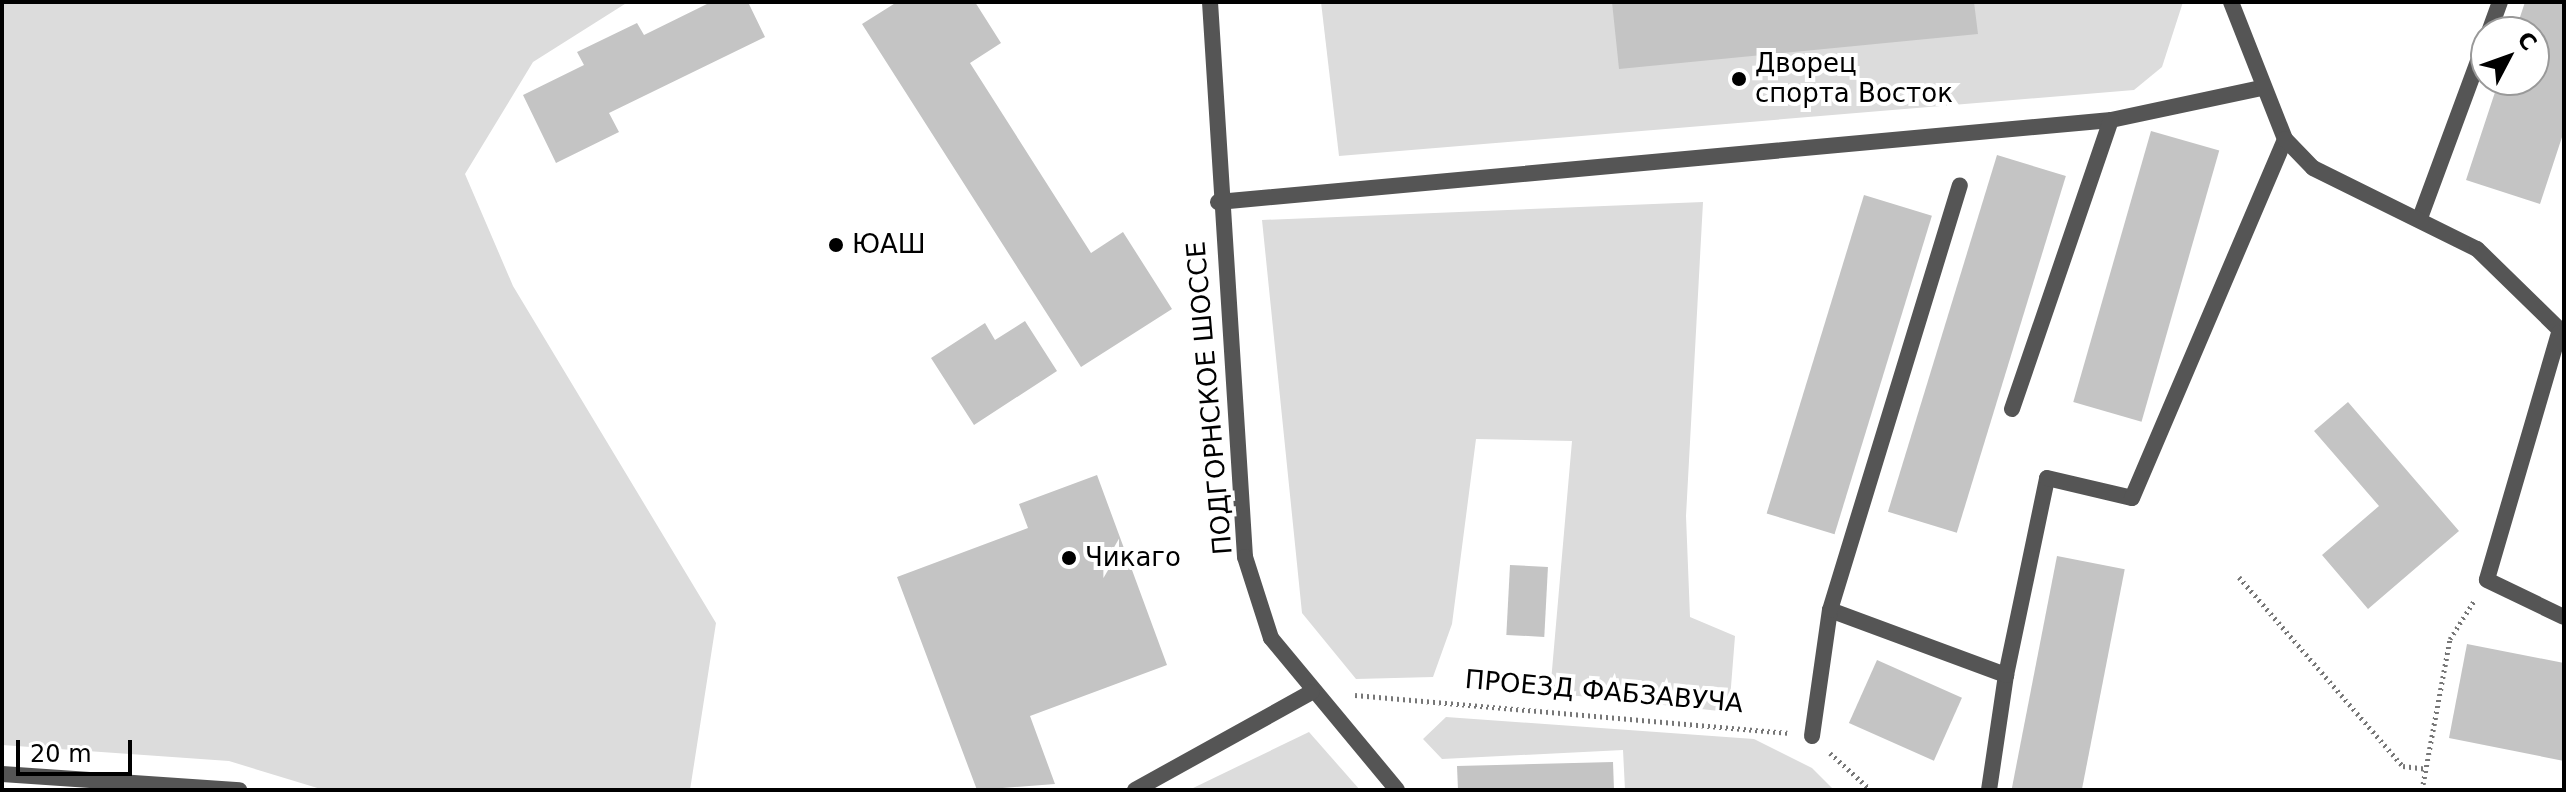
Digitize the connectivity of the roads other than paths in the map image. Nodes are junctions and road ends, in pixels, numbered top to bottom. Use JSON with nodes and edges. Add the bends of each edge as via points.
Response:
{"nodes":[{"id":1,"x":1210,"y":2,"type":"edge"},
{"id":2,"x":2231,"y":2,"type":"edge"},
{"id":3,"x":2470,"y":83,"type":"edge"},
{"id":4,"x":2261,"y":88,"type":"junction"},
{"id":5,"x":2111,"y":120,"type":"junction"},
{"id":6,"x":2285,"y":139,"type":"junction"},
{"id":7,"x":1960,"y":185,"type":"dead end"},
{"id":8,"x":1218,"y":202,"type":"junction"},
{"id":9,"x":2420,"y":218,"type":"junction"},
{"id":10,"x":2561,"y":333,"type":"edge"},
{"id":11,"x":2012,"y":409,"type":"dead end"},
{"id":12,"x":1830,"y":610,"type":"junction"},
{"id":13,"x":2564,"y":617,"type":"edge"},
{"id":14,"x":2006,"y":675,"type":"junction"},
{"id":15,"x":1312,"y":692,"type":"junction"},
{"id":16,"x":1812,"y":736,"type":"road end"},
{"id":17,"x":2,"y":774,"type":"edge"},
{"id":18,"x":239,"y":790,"type":"edge"},
{"id":19,"x":1135,"y":790,"type":"edge"},
{"id":20,"x":1397,"y":790,"type":"edge"},
{"id":21,"x":1989,"y":790,"type":"edge"}],
"edges":[{"from":1,"to":8,"type":"street","name":"ПОДГОРНСКОЕ ШОССЕ"},
{"from":2,"to":4,"type":"street"},
{"from":3,"to":9,"type":"street"},
{"from":4,"to":5,"type":"street"},
{"from":4,"to":6,"type":"street"},
{"from":5,"to":8,"type":"street"},
{"from":5,"to":11,"type":"street"},
{"from":6,"to":9,"type":"street","via":[[2313,168]]},
{"from":6,"to":14,"type":"street","via":[[2132,498],[2047,478]]},
{"from":7,"to":12,"type":"street"},
{"from":8,"to":15,"type":"street","name":"ПОДГОРНСКОЕ ШОССЕ","via":[[1245,557],[1271,638]]},
{"from":9,"to":10,"type":"street","via":[[2477,249]]},
{"from":10,"to":13,"type":"street","via":[[2487,580]]},
{"from":12,"to":14,"type":"street"},
{"from":12,"to":16,"type":"street"},
{"from":14,"to":21,"type":"street"},
{"from":15,"to":19,"type":"street"},
{"from":15,"to":20,"type":"street","name":"ПОДГОРНСКОЕ ШОССЕ"},
{"from":17,"to":18,"type":"street"}]}
